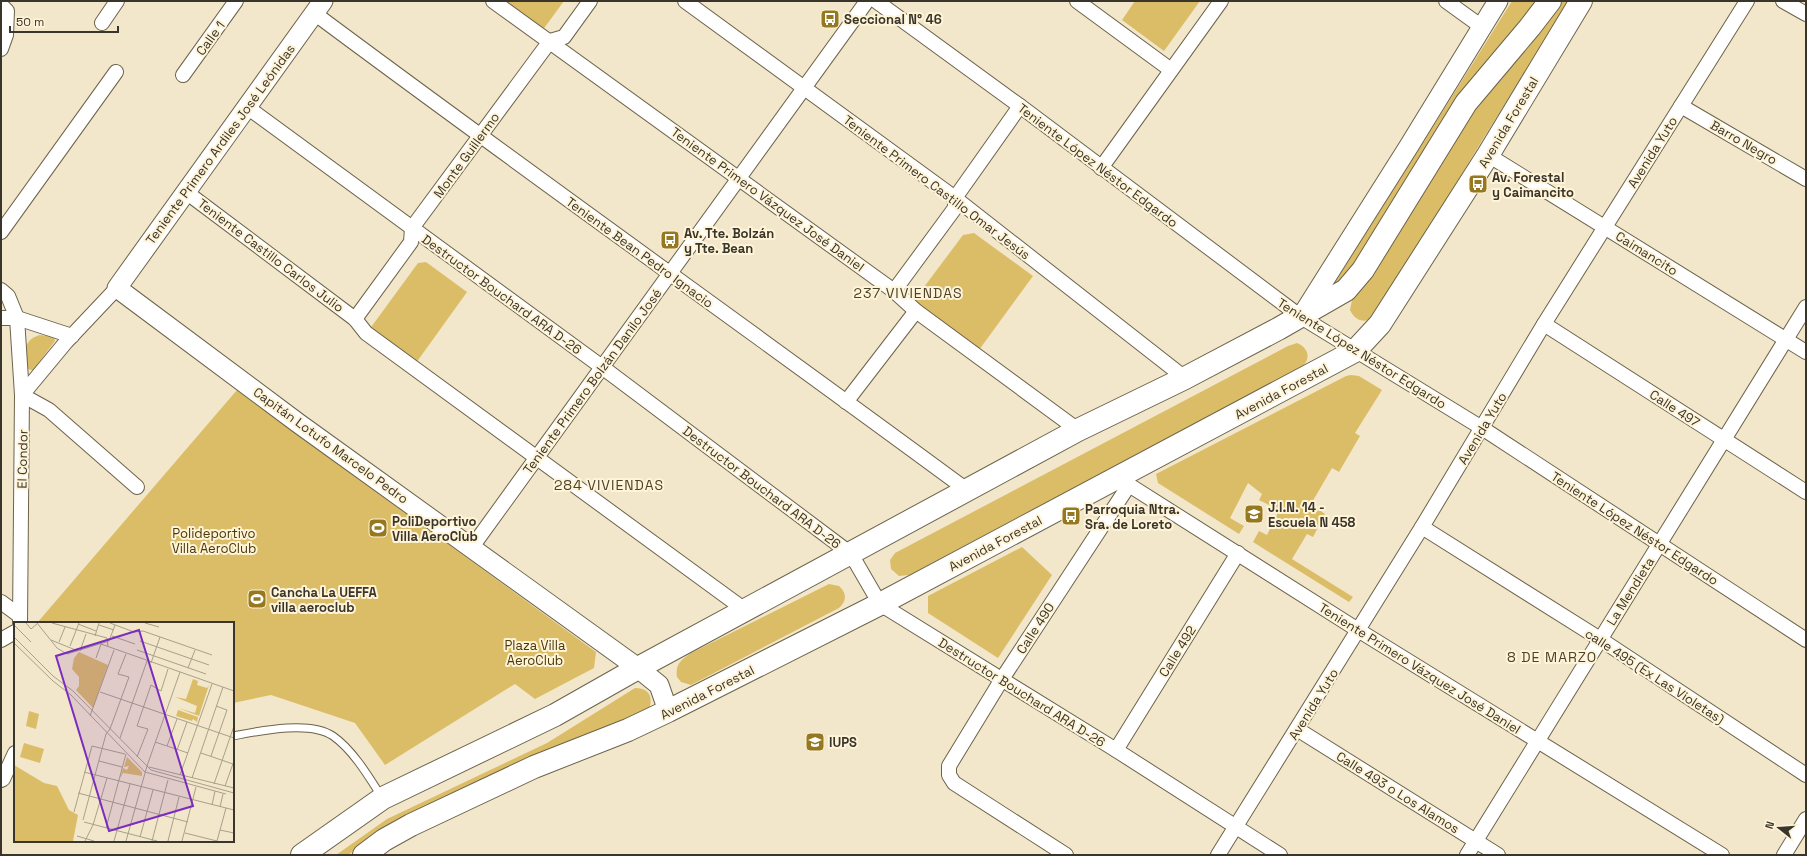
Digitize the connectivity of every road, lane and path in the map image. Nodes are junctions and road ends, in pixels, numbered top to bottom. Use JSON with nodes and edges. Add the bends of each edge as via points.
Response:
{"nodes":[{"id":1,"x":117,"y":1,"type":"edge"},
{"id":2,"x":236,"y":1,"type":"edge"},
{"id":3,"x":493,"y":1,"type":"edge"},
{"id":4,"x":590,"y":1,"type":"edge"},
{"id":5,"x":685,"y":1,"type":"edge"},
{"id":6,"x":866,"y":1,"type":"edge"},
{"id":7,"x":876,"y":1,"type":"edge"},
{"id":8,"x":1077,"y":1,"type":"edge"},
{"id":9,"x":1221,"y":1,"type":"edge"},
{"id":10,"x":1446,"y":1,"type":"edge"},
{"id":11,"x":1498,"y":1,"type":"edge"},
{"id":12,"x":1550,"y":1,"type":"edge"},
{"id":13,"x":1581,"y":1,"type":"edge"},
{"id":14,"x":1747,"y":1,"type":"edge"},
{"id":15,"x":1783,"y":1,"type":"edge"},
{"id":16,"x":1,"y":5,"type":"edge"},
{"id":17,"x":319,"y":7,"type":"edge"},
{"id":18,"x":1806,"y":14,"type":"edge"},
{"id":19,"x":102,"y":23,"type":"dead end"},
{"id":20,"x":1482,"y":27,"type":"junction"},
{"id":21,"x":550,"y":41,"type":"junction"},
{"id":22,"x":1,"y":49,"type":"edge"},
{"id":23,"x":1171,"y":70,"type":"junction"},
{"id":24,"x":116,"y":72,"type":"dead end"},
{"id":25,"x":183,"y":75,"type":"dead end"},
{"id":26,"x":804,"y":88,"type":"junction"},
{"id":27,"x":1020,"y":106,"type":"junction"},
{"id":28,"x":1681,"y":106,"type":"junction"},
{"id":29,"x":247,"y":107,"type":"junction"},
{"id":30,"x":480,"y":136,"type":"junction"},
{"id":31,"x":1488,"y":155,"type":"junction"},
{"id":32,"x":1101,"y":168,"type":"junction"},
{"id":33,"x":739,"y":178,"type":"junction"},
{"id":34,"x":1806,"y":179,"type":"edge"},
{"id":35,"x":186,"y":192,"type":"junction"},
{"id":36,"x":955,"y":198,"type":"junction"},
{"id":37,"x":1605,"y":227,"type":"junction"},
{"id":38,"x":412,"y":228,"type":"junction"},
{"id":39,"x":1,"y":232,"type":"edge"},
{"id":40,"x":670,"y":272,"type":"junction"},
{"id":41,"x":117,"y":288,"type":"junction"},
{"id":42,"x":894,"y":291,"type":"junction"},
{"id":43,"x":5,"y":293,"type":"edge"},
{"id":44,"x":1806,"y":307,"type":"edge"},
{"id":45,"x":916,"y":311,"type":"junction"},
{"id":46,"x":1301,"y":317,"type":"junction"},
{"id":47,"x":1,"y":318,"type":"edge"},
{"id":48,"x":17,"y":318,"type":"junction"},
{"id":49,"x":355,"y":319,"type":"junction"},
{"id":50,"x":1544,"y":324,"type":"junction"},
{"id":51,"x":72,"y":336,"type":"junction"},
{"id":52,"x":1786,"y":339,"type":"junction"},
{"id":53,"x":1355,"y":351,"type":"junction"},
{"id":54,"x":1806,"y":352,"type":"edge"},
{"id":55,"x":602,"y":367,"type":"junction"},
{"id":56,"x":1186,"y":378,"type":"junction"},
{"id":57,"x":22,"y":395,"type":"junction"},
{"id":58,"x":846,"y":402,"type":"junction"},
{"id":59,"x":1482,"y":428,"type":"junction"},
{"id":60,"x":1078,"y":430,"type":"junction"},
{"id":61,"x":1724,"y":440,"type":"junction"},
{"id":62,"x":537,"y":458,"type":"junction"},
{"id":63,"x":1127,"y":479,"type":"junction"},
{"id":64,"x":137,"y":487,"type":"dead end"},
{"id":65,"x":967,"y":490,"type":"junction"},
{"id":66,"x":1806,"y":492,"type":"edge"},
{"id":67,"x":1422,"y":527,"type":"junction"},
{"id":68,"x":1659,"y":544,"type":"junction"},
{"id":69,"x":472,"y":547,"type":"junction"},
{"id":70,"x":1238,"y":553,"type":"junction"},
{"id":71,"x":851,"y":554,"type":"junction"},
{"id":72,"x":1,"y":602,"type":"edge"},
{"id":73,"x":880,"y":604,"type":"junction"},
{"id":74,"x":745,"y":610,"type":"junction"},
{"id":75,"x":20,"y":620,"type":"edge"},
{"id":76,"x":1358,"y":630,"type":"junction"},
{"id":77,"x":14,"y":633,"type":"edge"},
{"id":78,"x":1600,"y":639,"type":"junction"},
{"id":79,"x":1,"y":640,"type":"edge"},
{"id":80,"x":1806,"y":640,"type":"edge"},
{"id":81,"x":638,"y":668,"type":"junction"},
{"id":82,"x":1002,"y":679,"type":"junction"},
{"id":83,"x":668,"y":712,"type":"junction"},
{"id":84,"x":1297,"y":729,"type":"junction"},
{"id":85,"x":234,"y":736,"type":"edge"},
{"id":86,"x":1538,"y":741,"type":"junction"},
{"id":87,"x":1116,"y":750,"type":"junction"},
{"id":88,"x":14,"y":756,"type":"edge"},
{"id":89,"x":1806,"y":776,"type":"edge"},
{"id":90,"x":6,"y":777,"type":"edge"},
{"id":91,"x":383,"y":798,"type":"junction"},
{"id":92,"x":1806,"y":819,"type":"edge"},
{"id":93,"x":1236,"y":827,"type":"junction"},
{"id":94,"x":1476,"y":840,"type":"junction"},
{"id":95,"x":302,"y":855,"type":"edge"},
{"id":96,"x":364,"y":855,"type":"edge"},
{"id":97,"x":1066,"y":855,"type":"edge"},
{"id":98,"x":1218,"y":855,"type":"edge"},
{"id":99,"x":1280,"y":855,"type":"edge"},
{"id":100,"x":1467,"y":855,"type":"edge"},
{"id":101,"x":1498,"y":855,"type":"edge"},
{"id":102,"x":1722,"y":855,"type":"edge"},
{"id":103,"x":1784,"y":855,"type":"edge"}],
"edges":[{"from":1,"to":19,"type":"street"},
{"from":2,"to":25,"type":"street","name":"Calle 1"},
{"from":3,"to":21,"type":"street","name":"Teniente Primero Vázquez José Daniel"},
{"from":4,"to":21,"type":"street","name":"Monte Guillermo","via":[[564,37]]},
{"from":5,"to":26,"type":"street","name":"Teniente Primero Castillo Omar Jesús"},
{"from":6,"to":26,"type":"street","name":"Teniente Primero Bolzán Danilo José"},
{"from":7,"to":27,"type":"street","name":"Teniente López Néstor Edgardo"},
{"from":8,"to":23,"type":"street"},
{"from":9,"to":23,"type":"street"},
{"from":10,"to":20,"type":"street"},
{"from":11,"to":20,"type":"street"},
{"from":12,"to":46,"type":"main road","via":[[1466,103],[1362,270],[1346,290]]},
{"from":13,"to":31,"type":"main road","name":"Avenida Forestal"},
{"from":14,"to":28,"type":"street","name":"Avenida Yuto"},
{"from":15,"to":18,"type":"street"},
{"from":16,"to":22,"type":"street","via":[[7,10],[6,35]]},
{"from":17,"to":29,"type":"street","name":"Teniente Primero Ardiles José Leónidas"},
{"from":17,"to":30,"type":"street","name":"Teniente Bean Pedro Ignacio"},
{"from":20,"to":46,"type":"street"},
{"from":21,"to":30,"type":"street","name":"Monte Guillermo"},
{"from":21,"to":33,"type":"street","name":"Teniente Primero Vázquez José Daniel"},
{"from":23,"to":32,"type":"street"},
{"from":24,"to":39,"type":"street"},
{"from":26,"to":33,"type":"street","name":"Teniente Primero Bolzán Danilo José"},
{"from":26,"to":36,"type":"street","name":"Teniente Primero Castillo Omar Jesús"},
{"from":27,"to":32,"type":"street","name":"Teniente López Néstor Edgardo"},
{"from":27,"to":36,"type":"street"},
{"from":28,"to":34,"type":"street","name":"Barro Negro"},
{"from":28,"to":37,"type":"street","name":"Avenida Yuto"},
{"from":29,"to":35,"type":"street","name":"Teniente Primero Ardiles José Leónidas"},
{"from":29,"to":38,"type":"street","name":"Destructor Bouchard ARA D-26"},
{"from":30,"to":38,"type":"street","name":"Monte Guillermo"},
{"from":30,"to":40,"type":"street","name":"Teniente Bean Pedro Ignacio"},
{"from":31,"to":37,"type":"street","name":"Caimancito"},
{"from":31,"to":53,"type":"main road","name":"Avenida Forestal","via":[[1378,327]]},
{"from":32,"to":46,"type":"street","name":"Teniente López Néstor Edgardo"},
{"from":33,"to":40,"type":"street","name":"Teniente Primero Bolzán Danilo José"},
{"from":33,"to":42,"type":"street","name":"Teniente Primero Vázquez José Daniel"},
{"from":35,"to":41,"type":"street","name":"Teniente Primero Ardiles José Leónidas"},
{"from":35,"to":49,"type":"street","name":"Teniente Castillo Carlos Julio"},
{"from":36,"to":42,"type":"street","via":[[955,208]]},
{"from":36,"to":56,"type":"street","name":"Teniente Primero Castillo Omar Jesús"},
{"from":37,"to":50,"type":"street","name":"Avenida Yuto"},
{"from":37,"to":52,"type":"street","name":"Caimancito"},
{"from":38,"to":49,"type":"street","name":"Monte Guillermo","via":[[411,242]]},
{"from":38,"to":55,"type":"street","name":"Destructor Bouchard ARA D-26"},
{"from":40,"to":55,"type":"street","name":"Teniente Primero Bolzán Danilo José"},
{"from":40,"to":58,"type":"street","name":"Teniente Bean Pedro Ignacio"},
{"from":41,"to":51,"type":"street"},
{"from":41,"to":69,"type":"street","name":"Capitán Lotufo Marcelo Pedro","via":[[298,423]]},
{"from":42,"to":45,"type":"street","name":"Teniente Primero Vázquez José Daniel"},
{"from":43,"to":48,"type":"street","name":"El Condor"},
{"from":44,"to":52,"type":"street","name":"La Mendieta"},
{"from":45,"to":58,"type":"street"},
{"from":45,"to":60,"type":"street","name":"Teniente Primero Vázquez José Daniel"},
{"from":46,"to":53,"type":"street","name":"Teniente López Néstor Edgardo"},
{"from":46,"to":56,"type":"main road"},
{"from":47,"to":48,"type":"street"},
{"from":48,"to":51,"type":"street"},
{"from":48,"to":57,"type":"street","name":"El Condor"},
{"from":49,"to":62,"type":"street","name":"Teniente Castillo Carlos Julio","via":[[366,333]]},
{"from":50,"to":59,"type":"street","name":"Avenida Yuto"},
{"from":50,"to":61,"type":"street","name":"Calle 497"},
{"from":51,"to":57,"type":"street"},
{"from":52,"to":54,"type":"street","name":"Caimancito"},
{"from":52,"to":61,"type":"street","name":"La Mendieta"},
{"from":53,"to":59,"type":"street","name":"Teniente López Néstor Edgardo"},
{"from":53,"to":63,"type":"main road","name":"Avenida Forestal"},
{"from":55,"to":62,"type":"street","name":"Teniente Primero Bolzán Danilo José"},
{"from":55,"to":71,"type":"street","name":"Destructor Bouchard ARA D-26"},
{"from":56,"to":60,"type":"main road"},
{"from":57,"to":64,"type":"street","via":[[49,410]]},
{"from":57,"to":75,"type":"street","name":"El Condor"},
{"from":58,"to":65,"type":"street","name":"Teniente Bean Pedro Ignacio"},
{"from":59,"to":67,"type":"street","name":"Avenida Yuto"},
{"from":59,"to":68,"type":"street","name":"Teniente López Néstor Edgardo"},
{"from":60,"to":65,"type":"main road"},
{"from":61,"to":66,"type":"street","name":"Calle 497"},
{"from":61,"to":68,"type":"street","name":"La Mendieta"},
{"from":62,"to":69,"type":"street","name":"Teniente Primero Bolzán Danilo José"},
{"from":62,"to":74,"type":"street","name":"Teniente Castillo Carlos Julio"},
{"from":63,"to":70,"type":"street","name":"Teniente Primero Vázquez José Daniel"},
{"from":63,"to":73,"type":"main road","name":"Avenida Forestal"},
{"from":63,"to":82,"type":"street","name":"Calle 490"},
{"from":65,"to":71,"type":"main road"},
{"from":67,"to":76,"type":"street","name":"Avenida Yuto"},
{"from":67,"to":78,"type":"street","name":"calle 495 (Ex Las Violetas)"},
{"from":68,"to":78,"type":"street","name":"La Mendieta"},
{"from":68,"to":80,"type":"street","name":"Teniente López Néstor Edgardo"},
{"from":69,"to":81,"type":"street","name":"Capitán Lotufo Marcelo Pedro"},
{"from":70,"to":76,"type":"street","name":"Teniente Primero Vázquez José Daniel"},
{"from":70,"to":87,"type":"street","name":"Calle 492"},
{"from":71,"to":73,"type":"street","name":"Destructor Bouchard ARA D-26"},
{"from":71,"to":74,"type":"main road"},
{"from":72,"to":75,"type":"street"},
{"from":73,"to":82,"type":"street","name":"Destructor Bouchard ARA D-26"},
{"from":73,"to":83,"type":"main road","name":"Avenida Forestal"},
{"from":74,"to":81,"type":"main road"},
{"from":76,"to":84,"type":"street","name":"Avenida Yuto"},
{"from":76,"to":86,"type":"street","name":"Teniente Primero Vázquez José Daniel"},
{"from":77,"to":79,"type":"street"},
{"from":78,"to":86,"type":"street","name":"La Mendieta"},
{"from":78,"to":89,"type":"street","name":"calle 495 (Ex Las Violetas)"},
{"from":81,"to":83,"type":"street","name":"Capitán Lotufo Marcelo Pedro","via":[[659,685]]},
{"from":81,"to":91,"type":"main road","via":[[555,715]]},
{"from":82,"to":87,"type":"street","name":"Destructor Bouchard ARA D-26"},
{"from":82,"to":97,"type":"street","name":"Calle 490","via":[[949,766],[949,775],[954,783]]},
{"from":83,"to":96,"type":"main road","name":"Avenida Forestal","via":[[534,767],[411,825]]},
{"from":84,"to":93,"type":"street","name":"Avenida Yuto"},
{"from":84,"to":94,"type":"street","name":"Calle 493 o Los Alamos"},
{"from":85,"to":91,"type":"lane","via":[[315,728],[333,736],[360,764]]},
{"from":86,"to":94,"type":"street","name":"La Mendieta"},
{"from":86,"to":102,"type":"street","name":"Teniente Primero Vázquez José Daniel"},
{"from":87,"to":93,"type":"street","name":"Destructor Bouchard ARA D-26"},
{"from":88,"to":90,"type":"street"},
{"from":91,"to":95,"type":"main road"},
{"from":92,"to":103,"type":"street"},
{"from":93,"to":98,"type":"street","name":"Avenida Yuto"},
{"from":93,"to":99,"type":"street","name":"Destructor Bouchard ARA D-26"},
{"from":94,"to":100,"type":"street","name":"La Mendieta"},
{"from":94,"to":101,"type":"street","name":"Calle 493 o Los Alamos"}]}
